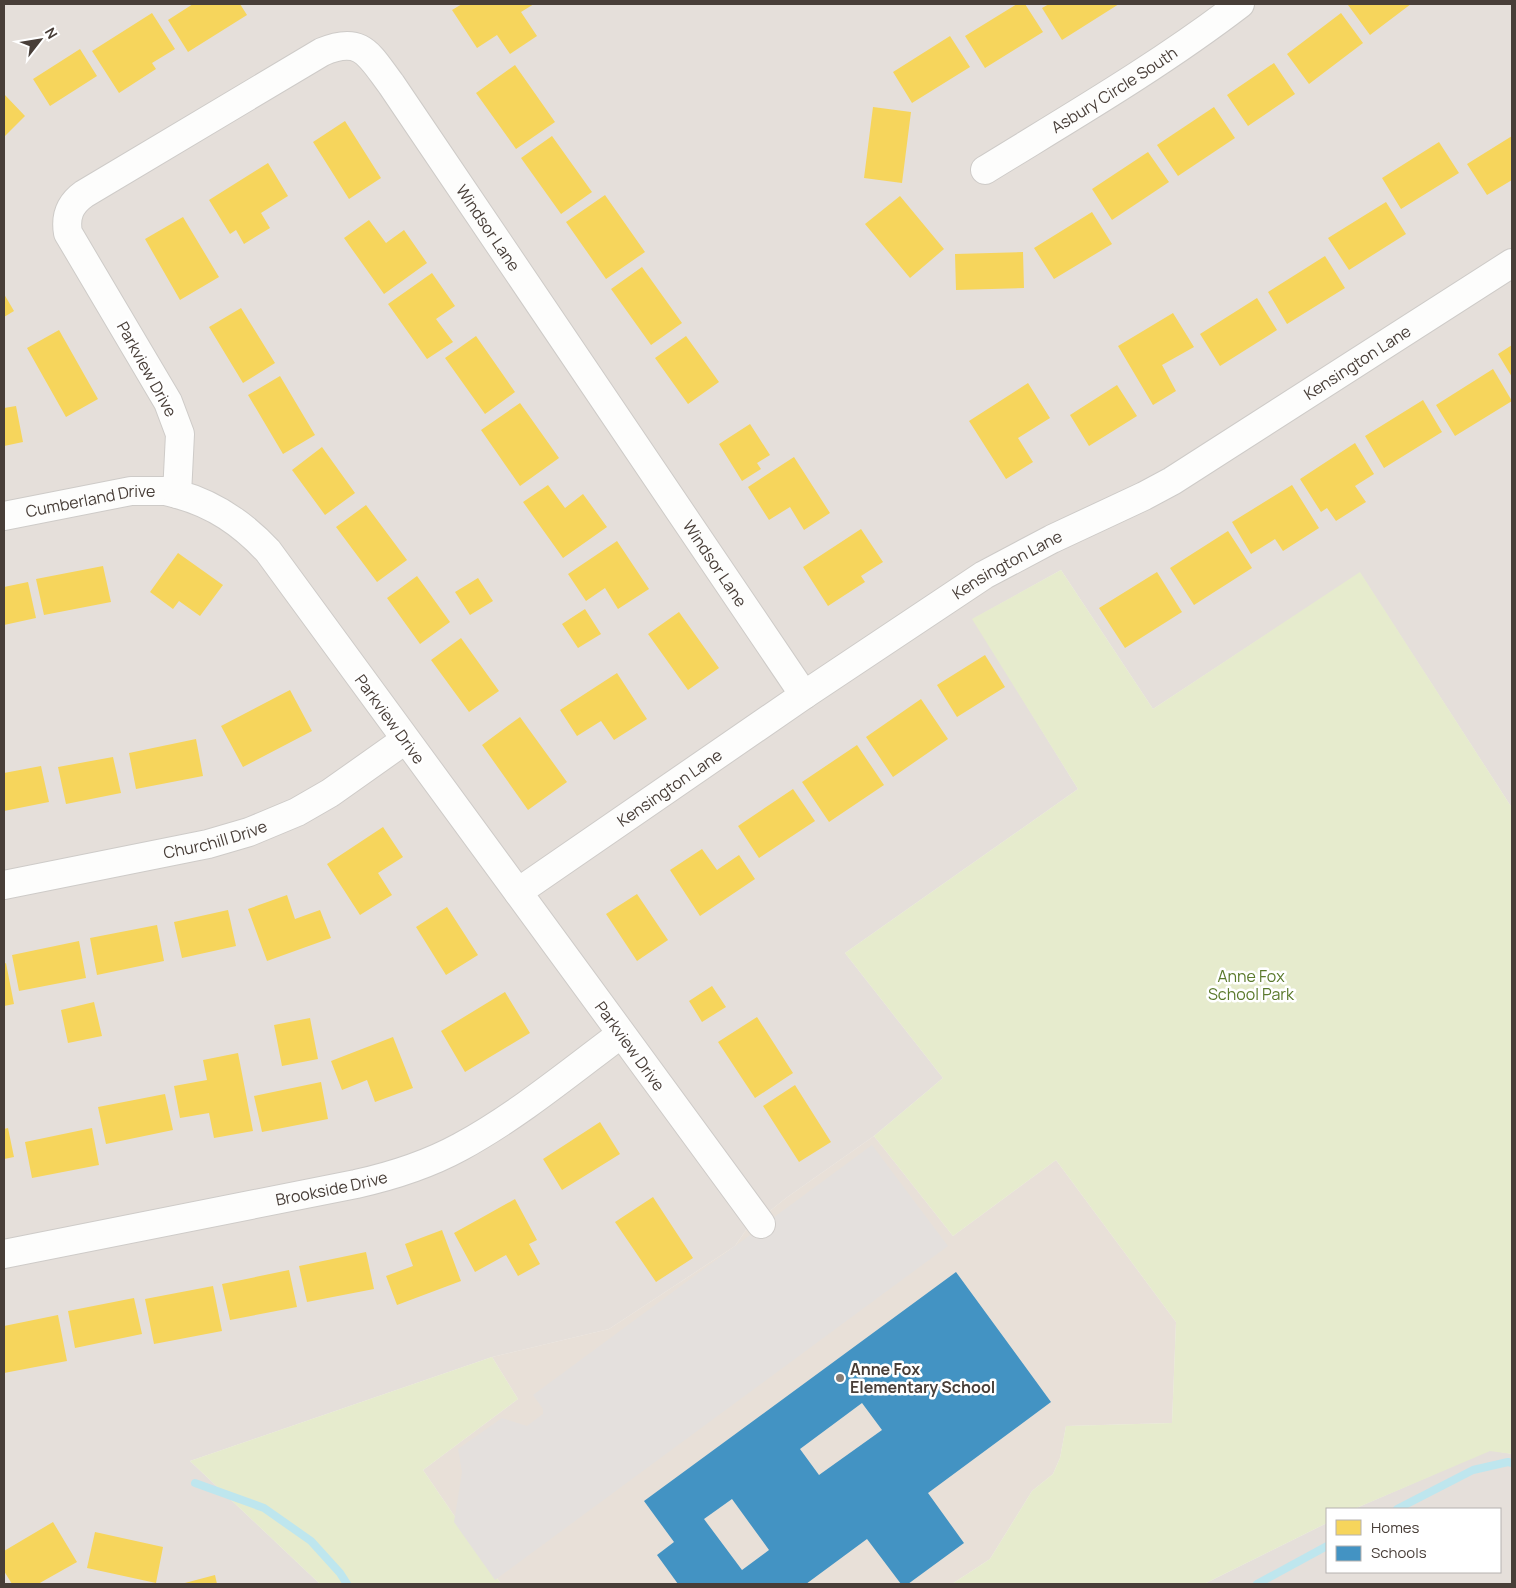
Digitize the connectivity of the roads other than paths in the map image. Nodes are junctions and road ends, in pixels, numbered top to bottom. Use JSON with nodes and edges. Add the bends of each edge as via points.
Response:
{"nodes":[{"id":1,"x":1240,"y":4,"type":"edge"},
{"id":2,"x":985,"y":170,"type":"dead end"},
{"id":3,"x":68,"y":214,"type":"joint"},
{"id":4,"x":1512,"y":264,"type":"edge"},
{"id":5,"x":177,"y":494,"type":"junction"},
{"id":6,"x":4,"y":516,"type":"edge"},
{"id":7,"x":804,"y":695,"type":"junction"},
{"id":8,"x":405,"y":740,"type":"junction"},
{"id":9,"x":4,"y":885,"type":"edge"},
{"id":10,"x":518,"y":892,"type":"junction"},
{"id":11,"x":621,"y":1034,"type":"junction"},
{"id":12,"x":761,"y":1224,"type":"dead end"},
{"id":13,"x":4,"y":1254,"type":"edge"}],
"edges":[{"from":1,"to":2,"type":"street","name":"Asbury Circle South","via":[[1105,96]]},
{"from":3,"to":5,"type":"street","name":"Parkview Drive","via":[[68,233],[176,418],[180,434]]},
{"from":3,"to":7,"type":"street","name":"Windsor Lane","via":[[71,206],[84,194],[322,52],[344,45],[362,50],[391,84]]},
{"from":4,"to":7,"type":"street","name":"Kensington Lane","via":[[1172,481],[1052,538],[984,575]]},
{"from":5,"to":6,"type":"street","name":"Cumberland Drive","via":[[131,491]]},
{"from":5,"to":8,"type":"street","name":"Parkview Drive","via":[[220,511],[238,522],[261,544]]},
{"from":7,"to":10,"type":"street","name":"Kensington Lane"},
{"from":8,"to":9,"type":"street","name":"Churchill Drive","via":[[330,793],[297,812],[249,832],[208,844]]},
{"from":8,"to":10,"type":"street","name":"Parkview Drive"},
{"from":10,"to":11,"type":"street","name":"Parkview Drive"},
{"from":11,"to":12,"type":"street","name":"Parkview Drive"},
{"from":11,"to":13,"type":"street","name":"Brookside Drive","via":[[510,1117],[459,1148],[423,1164],[346,1186]]}]}
